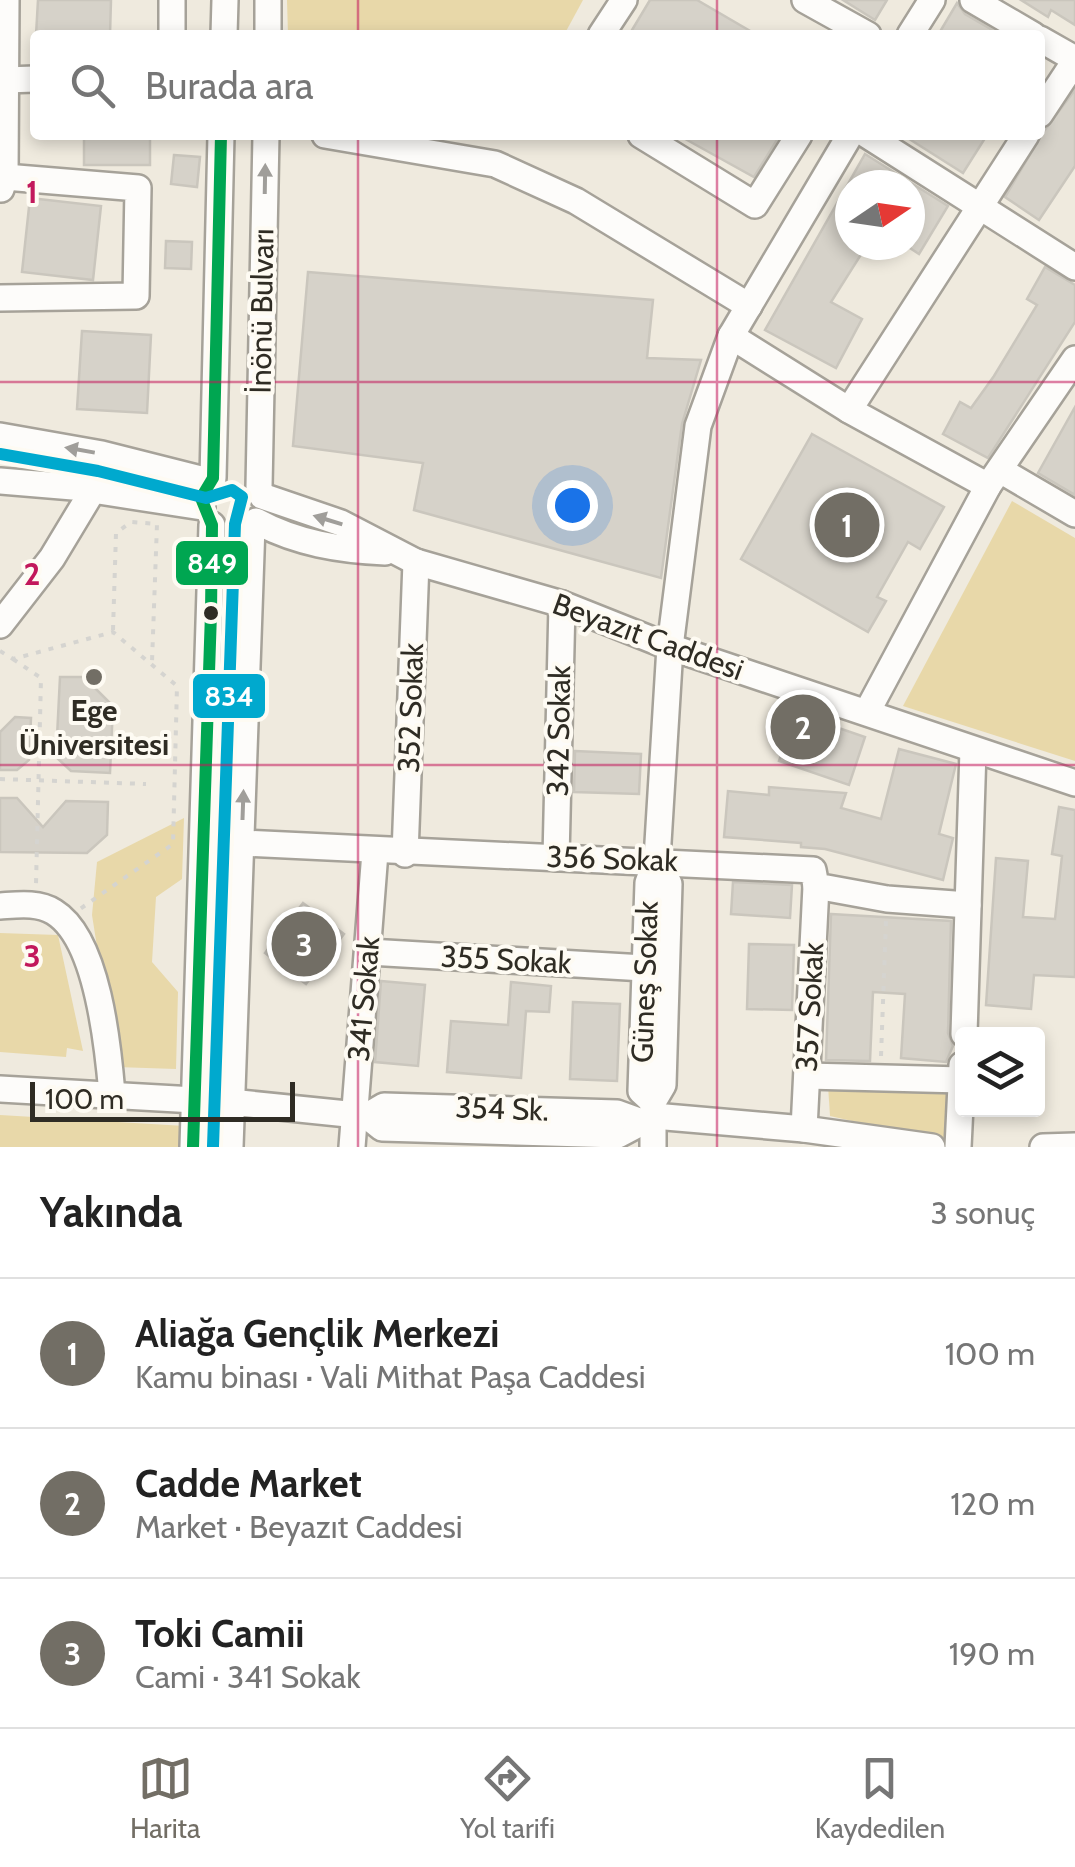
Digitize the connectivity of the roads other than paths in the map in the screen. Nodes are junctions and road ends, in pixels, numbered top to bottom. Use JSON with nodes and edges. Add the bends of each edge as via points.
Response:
{"nodes":[{"id":1,"x":172,"y":0,"type":"edge"},
{"id":2,"x":225,"y":0,"type":"edge"},
{"id":3,"x":268,"y":0,"type":"edge"},
{"id":4,"x":624,"y":0,"type":"edge"},
{"id":5,"x":805,"y":0,"type":"edge"},
{"id":6,"x":932,"y":0,"type":"edge"},
{"id":7,"x":974,"y":0,"type":"edge"},
{"id":8,"x":4,"y":13,"type":"edge"},
{"id":9,"x":836,"y":28,"type":"edge"},
{"id":10,"x":172,"y":30,"type":"edge"},
{"id":11,"x":224,"y":30,"type":"edge"},
{"id":12,"x":268,"y":30,"type":"edge"},
{"id":13,"x":604,"y":30,"type":"edge"},
{"id":14,"x":913,"y":30,"type":"edge"},
{"id":15,"x":1025,"y":30,"type":"edge"},
{"id":16,"x":1045,"y":42,"type":"edge"},
{"id":17,"x":1075,"y":60,"type":"edge"},
{"id":18,"x":30,"y":79,"type":"edge"},
{"id":19,"x":5,"y":80,"type":"junction"},
{"id":20,"x":1045,"y":106,"type":"edge"},
{"id":21,"x":221,"y":140,"type":"edge"},
{"id":22,"x":266,"y":140,"type":"edge"},
{"id":23,"x":354,"y":140,"type":"edge"},
{"id":24,"x":649,"y":140,"type":"edge"},
{"id":25,"x":796,"y":140,"type":"edge"},
{"id":26,"x":847,"y":140,"type":"edge"},
{"id":27,"x":874,"y":140,"type":"edge"},
{"id":28,"x":1023,"y":140,"type":"edge"},
{"id":29,"x":2,"y":184,"type":"edge"},
{"id":30,"x":979,"y":206,"type":"junction"},
{"id":31,"x":1075,"y":266,"type":"edge"},
{"id":32,"x":0,"y":298,"type":"edge"},
{"id":33,"x":748,"y":306,"type":"junction"},
{"id":34,"x":731,"y":336,"type":"junction"},
{"id":35,"x":1075,"y":358,"type":"edge"},
{"id":36,"x":849,"y":410,"type":"junction"},
{"id":37,"x":0,"y":436,"type":"edge"},
{"id":38,"x":994,"y":478,"type":"junction"},
{"id":39,"x":211,"y":479,"type":"junction"},
{"id":40,"x":0,"y":481,"type":"edge"},
{"id":41,"x":93,"y":490,"type":"junction"},
{"id":42,"x":257,"y":507,"type":"junction"},
{"id":43,"x":1075,"y":514,"type":"edge"},
{"id":44,"x":207,"y":516,"type":"junction"},
{"id":45,"x":416,"y":562,"type":"junction"},
{"id":46,"x":562,"y":604,"type":"junction"},
{"id":47,"x":0,"y":626,"type":"edge"},
{"id":48,"x":670,"y":646,"type":"junction"},
{"id":49,"x":867,"y":712,"type":"junction"},
{"id":50,"x":973,"y":750,"type":"junction"},
{"id":51,"x":1075,"y":782,"type":"edge"},
{"id":52,"x":242,"y":843,"type":"junction"},
{"id":53,"x":374,"y":852,"type":"junction"},
{"id":54,"x":405,"y":854,"type":"junction"},
{"id":55,"x":556,"y":858,"type":"junction"},
{"id":56,"x":657,"y":859,"type":"junction"},
{"id":57,"x":816,"y":886,"type":"junction"},
{"id":58,"x":968,"y":905,"type":"junction"},
{"id":59,"x":0,"y":906,"type":"edge"},
{"id":60,"x":368,"y":952,"type":"junction"},
{"id":61,"x":644,"y":968,"type":"junction"},
{"id":62,"x":964,"y":1027,"type":"edge"},
{"id":63,"x":807,"y":1076,"type":"junction"},
{"id":64,"x":955,"y":1080,"type":"edge"},
{"id":65,"x":0,"y":1089,"type":"edge"},
{"id":66,"x":112,"y":1094,"type":"junction"},
{"id":67,"x":230,"y":1102,"type":"junction"},
{"id":68,"x":195,"y":1103,"type":"junction"},
{"id":69,"x":648,"y":1113,"type":"junction"},
{"id":70,"x":360,"y":1116,"type":"junction"},
{"id":71,"x":960,"y":1117,"type":"edge"},
{"id":72,"x":804,"y":1129,"type":"junction"},
{"id":73,"x":1075,"y":1146,"type":"edge"},
{"id":74,"x":192,"y":1147,"type":"edge"},
{"id":75,"x":230,"y":1147,"type":"edge"},
{"id":76,"x":352,"y":1147,"type":"edge"},
{"id":77,"x":652,"y":1147,"type":"edge"},
{"id":78,"x":932,"y":1147,"type":"edge"},
{"id":79,"x":958,"y":1147,"type":"edge"},
{"id":80,"x":1043,"y":1147,"type":"edge"}],
"edges":[{"from":1,"to":10,"type":"street"},
{"from":2,"to":11,"type":"street"},
{"from":3,"to":12,"type":"street"},
{"from":4,"to":13,"type":"street"},
{"from":5,"to":9,"type":"street"},
{"from":6,"to":14,"type":"street"},
{"from":7,"to":15,"type":"street"},
{"from":8,"to":19,"type":"street"},
{"from":16,"to":17,"type":"street"},
{"from":17,"to":20,"type":"street"},
{"from":18,"to":19,"type":"street"},
{"from":19,"to":29,"type":"street"},
{"from":21,"to":39,"type":"street","name":"İnönü Bulvarı"},
{"from":42,"to":22,"type":"street","name":"İnönü Bulvarı","one_way":true},
{"from":23,"to":33,"type":"street","via":[[495,164],[576,201]]},
{"from":24,"to":25,"type":"street","via":[[755,205]]},
{"from":26,"to":33,"type":"street","name":"Güneş Sokak"},
{"from":27,"to":30,"type":"street"},
{"from":28,"to":30,"type":"street"},
{"from":29,"to":32,"type":"street","via":[[138,188],[136,296]]},
{"from":30,"to":31,"type":"street"},
{"from":30,"to":36,"type":"street"},
{"from":33,"to":34,"type":"street","name":"Güneş Sokak"},
{"from":34,"to":36,"type":"street"},
{"from":34,"to":48,"type":"street","name":"Güneş Sokak","via":[[698,426]]},
{"from":35,"to":38,"type":"street"},
{"from":36,"to":38,"type":"street"},
{"from":39,"to":37,"type":"street","one_way":true},
{"from":38,"to":43,"type":"street"},
{"from":38,"to":49,"type":"street"},
{"from":39,"to":42,"type":"street","via":[[238,472]]},
{"from":39,"to":44,"type":"street","name":"İnönü Bulvarı"},
{"from":40,"to":41,"type":"street"},
{"from":41,"to":44,"type":"street"},
{"from":41,"to":47,"type":"street"},
{"from":42,"to":44,"type":"street","via":[[228,532]]},
{"from":42,"to":45,"type":"street","name":"Beyazıt Caddesi","via":[[281,535]]},
{"from":52,"to":42,"type":"street","name":"İnönü Bulvarı","one_way":true},
{"from":44,"to":68,"type":"street"},
{"from":45,"to":46,"type":"street","name":"Beyazıt Caddesi"},
{"from":45,"to":54,"type":"street","name":"352 Sokak"},
{"from":46,"to":48,"type":"street","name":"Beyazıt Caddesi"},
{"from":46,"to":55,"type":"street","name":"342 Sokak"},
{"from":48,"to":49,"type":"street","name":"Beyazıt Caddesi"},
{"from":48,"to":56,"type":"street","name":"Güneş Sokak"},
{"from":49,"to":50,"type":"street","name":"Beyazıt Caddesi"},
{"from":50,"to":51,"type":"street","name":"Beyazıt Caddesi"},
{"from":50,"to":58,"type":"street"},
{"from":52,"to":53,"type":"street","name":"356 Sokak"},
{"from":52,"to":67,"type":"street","name":"İnönü Bulvarı"},
{"from":53,"to":54,"type":"street","name":"356 Sokak"},
{"from":53,"to":60,"type":"street","name":"341 Sokak"},
{"from":54,"to":55,"type":"street","name":"356 Sokak"},
{"from":55,"to":56,"type":"street","name":"356 Sokak"},
{"from":56,"to":57,"type":"street","name":"356 Sokak","via":[[813,870]]},
{"from":56,"to":61,"type":"street","name":"Güneş Sokak","via":[[648,883]]},
{"from":56,"to":69,"type":"street","name":"Güneş Sokak","via":[[669,884],[663,1085]]},
{"from":57,"to":58,"type":"street","name":"356 Sokak"},
{"from":57,"to":63,"type":"street","name":"357 Sokak"},
{"from":58,"to":62,"type":"street"},
{"from":59,"to":66,"type":"street","via":[[36,906],[79,938],[100,1010]]},
{"from":60,"to":61,"type":"street","name":"355 Sokak"},
{"from":60,"to":70,"type":"street","name":"341 Sokak"},
{"from":61,"to":69,"type":"street","name":"Güneş Sokak","via":[[641,1091]]},
{"from":63,"to":64,"type":"street"},
{"from":63,"to":72,"type":"street","name":"357 Sokak"},
{"from":65,"to":66,"type":"street","name":"354 Sk."},
{"from":66,"to":68,"type":"street","name":"354 Sk."},
{"from":67,"to":68,"type":"street","name":"354 Sk."},
{"from":67,"to":70,"type":"street","name":"354 Sk."},
{"from":67,"to":75,"type":"street","name":"İnönü Bulvarı"},
{"from":68,"to":74,"type":"street"},
{"from":69,"to":70,"type":"street","name":"354 Sk.","via":[[618,1135],[382,1128]]},
{"from":69,"to":72,"type":"street","name":"354 Sk."},
{"from":69,"to":77,"type":"street","name":"Güneş Sokak"},
{"from":70,"to":76,"type":"street","name":"341 Sokak"},
{"from":71,"to":79,"type":"street"},
{"from":72,"to":78,"type":"street","name":"354 Sk."},
{"from":73,"to":80,"type":"street"}]}
